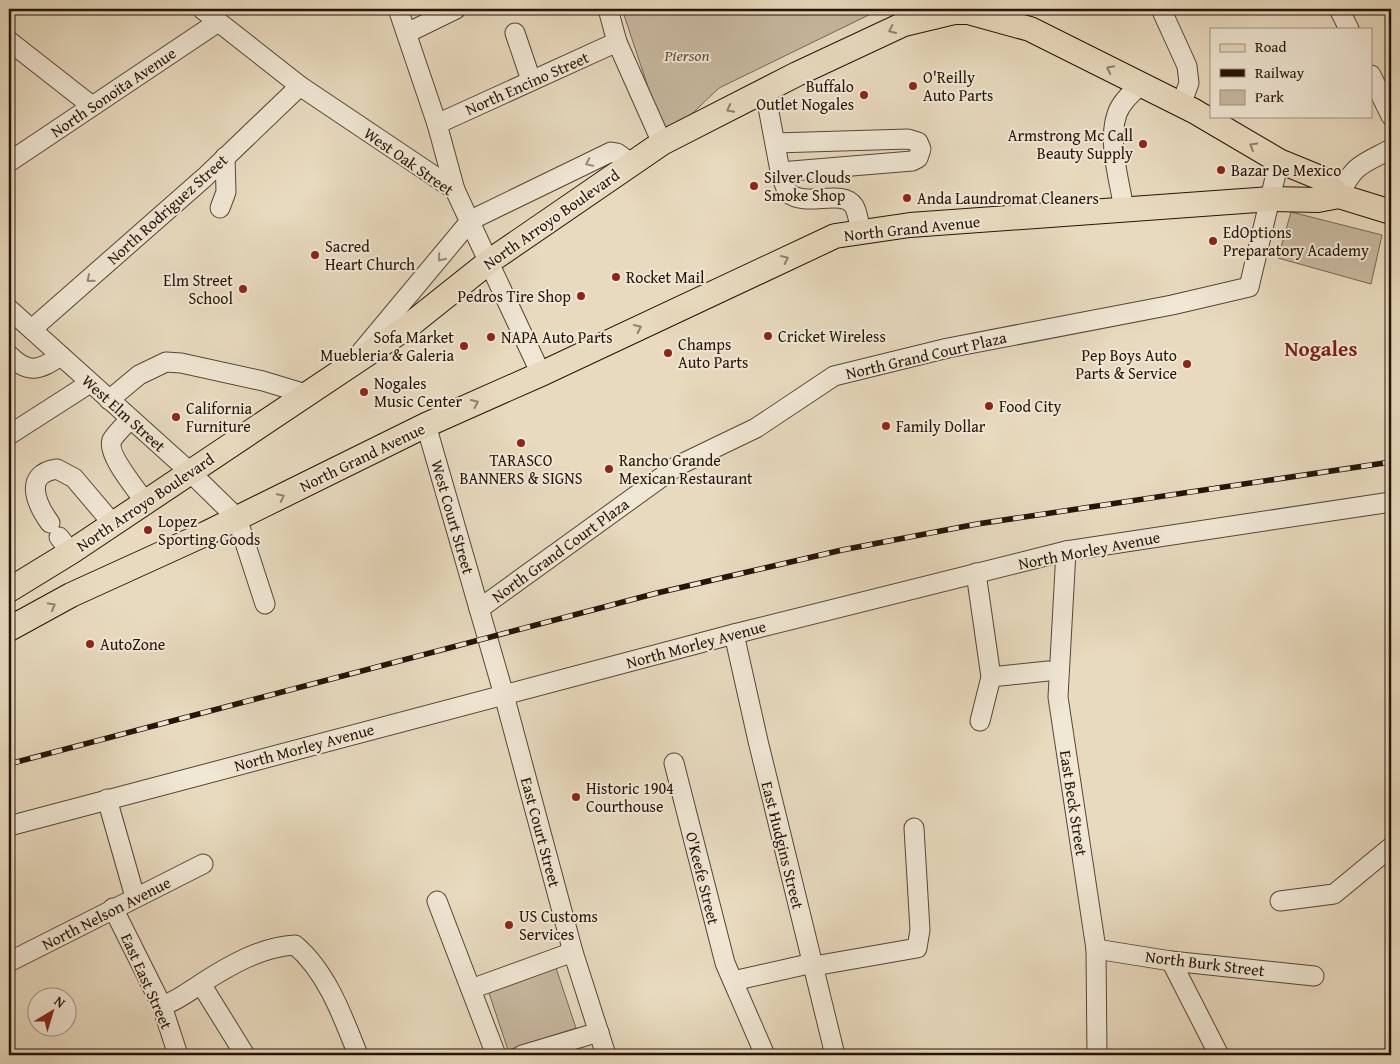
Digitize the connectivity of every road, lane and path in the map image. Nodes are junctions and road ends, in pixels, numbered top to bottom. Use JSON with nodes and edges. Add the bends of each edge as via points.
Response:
{"nodes":[{"id":1,"x":202,"y":9,"type":"edge"},
{"id":2,"x":398,"y":9,"type":"edge"},
{"id":3,"x":456,"y":9,"type":"edge"},
{"id":4,"x":608,"y":9,"type":"edge"},
{"id":5,"x":1161,"y":9,"type":"edge"},
{"id":6,"x":1340,"y":9,"type":"edge"},
{"id":7,"x":969,"y":10,"type":"edge"},
{"id":8,"x":218,"y":22,"type":"junction"},
{"id":9,"x":1349,"y":28,"type":"edge"},
{"id":10,"x":407,"y":33,"type":"junction"},
{"id":11,"x":515,"y":33,"type":"dead end"},
{"id":12,"x":9,"y":41,"type":"edge"},
{"id":13,"x":617,"y":42,"type":"junction"},
{"id":14,"x":1372,"y":77,"type":"edge"},
{"id":15,"x":531,"y":80,"type":"junction"},
{"id":16,"x":1141,"y":85,"type":"junction"},
{"id":17,"x":300,"y":86,"type":"junction"},
{"id":18,"x":764,"y":91,"type":"junction"},
{"id":19,"x":1181,"y":105,"type":"junction"},
{"id":20,"x":92,"y":106,"type":"junction"},
{"id":21,"x":1391,"y":116,"type":"edge"},
{"id":22,"x":437,"y":124,"type":"junction"},
{"id":23,"x":662,"y":143,"type":"junction"},
{"id":24,"x":775,"y":143,"type":"junction"},
{"id":25,"x":1391,"y":149,"type":"edge"},
{"id":26,"x":225,"y":157,"type":"junction"},
{"id":27,"x":1279,"y":161,"type":"junction"},
{"id":28,"x":9,"y":162,"type":"edge"},
{"id":29,"x":632,"y":164,"type":"junction"},
{"id":30,"x":780,"y":172,"type":"junction"},
{"id":31,"x":456,"y":190,"type":"junction"},
{"id":32,"x":1339,"y":196,"type":"junction"},
{"id":33,"x":1271,"y":199,"type":"junction"},
{"id":34,"x":220,"y":208,"type":"dead end"},
{"id":35,"x":1124,"y":210,"type":"junction"},
{"id":36,"x":1391,"y":212,"type":"edge"},
{"id":37,"x":471,"y":220,"type":"junction"},
{"id":38,"x":861,"y":232,"type":"junction"},
{"id":39,"x":490,"y":261,"type":"junction"},
{"id":40,"x":9,"y":309,"type":"edge"},
{"id":41,"x":32,"y":330,"type":"junction"},
{"id":42,"x":9,"y":355,"type":"edge"},
{"id":43,"x":61,"y":356,"type":"junction"},
{"id":44,"x":349,"y":366,"type":"junction"},
{"id":45,"x":541,"y":374,"type":"junction"},
{"id":46,"x":90,"y":383,"type":"junction"},
{"id":47,"x":306,"y":394,"type":"junction"},
{"id":48,"x":109,"y":400,"type":"junction"},
{"id":49,"x":130,"y":419,"type":"junction"},
{"id":50,"x":426,"y":425,"type":"junction"},
{"id":51,"x":9,"y":435,"type":"edge"},
{"id":52,"x":190,"y":472,"type":"junction"},
{"id":53,"x":145,"y":502,"type":"junction"},
{"id":54,"x":1391,"y":502,"type":"edge"},
{"id":55,"x":238,"y":518,"type":"junction"},
{"id":56,"x":113,"y":524,"type":"junction"},
{"id":57,"x":60,"y":538,"type":"junction"},
{"id":58,"x":1066,"y":551,"type":"junction"},
{"id":59,"x":976,"y":573,"type":"junction"},
{"id":60,"x":9,"y":590,"type":"edge"},
{"id":61,"x":265,"y":604,"type":"dead end"},
{"id":62,"x":479,"y":609,"type":"junction"},
{"id":63,"x":9,"y":629,"type":"edge"},
{"id":64,"x":734,"y":634,"type":"junction"},
{"id":65,"x":1048,"y":671,"type":"dead end"},
{"id":66,"x":991,"y":677,"type":"junction"},
{"id":67,"x":504,"y":695,"type":"junction"},
{"id":68,"x":980,"y":721,"type":"dead end"},
{"id":69,"x":674,"y":763,"type":"dead end"},
{"id":70,"x":107,"y":799,"type":"junction"},
{"id":71,"x":9,"y":826,"type":"edge"},
{"id":72,"x":914,"y":828,"type":"dead end"},
{"id":73,"x":1391,"y":847,"type":"edge"},
{"id":74,"x":203,"y":864,"type":"dead end"},
{"id":75,"x":135,"y":897,"type":"junction"},
{"id":76,"x":437,"y":901,"type":"dead end"},
{"id":77,"x":1280,"y":901,"type":"dead end"},
{"id":78,"x":113,"y":908,"type":"junction"},
{"id":79,"x":1096,"y":949,"type":"junction"},
{"id":80,"x":573,"y":952,"type":"junction"},
{"id":81,"x":1171,"y":961,"type":"junction"},
{"id":82,"x":9,"y":962,"type":"edge"},
{"id":83,"x":813,"y":965,"type":"junction"},
{"id":84,"x":733,"y":981,"type":"junction"},
{"id":85,"x":201,"y":984,"type":"junction"},
{"id":86,"x":471,"y":989,"type":"junction"},
{"id":87,"x":162,"y":1006,"type":"junction"},
{"id":88,"x":598,"y":1032,"type":"junction"},
{"id":89,"x":178,"y":1055,"type":"edge"},
{"id":90,"x":245,"y":1055,"type":"edge"},
{"id":91,"x":358,"y":1055,"type":"edge"},
{"id":92,"x":496,"y":1055,"type":"edge"},
{"id":93,"x":522,"y":1055,"type":"edge"},
{"id":94,"x":606,"y":1055,"type":"edge"},
{"id":95,"x":765,"y":1055,"type":"edge"},
{"id":96,"x":835,"y":1055,"type":"edge"},
{"id":97,"x":1097,"y":1055,"type":"edge"},
{"id":98,"x":1219,"y":1055,"type":"edge"}],
"edges":[{"from":1,"to":8,"type":"street","name":"West Oak Street"},
{"from":2,"to":10,"type":"street"},
{"from":3,"to":10,"type":"street"},
{"from":4,"to":13,"type":"street"},
{"from":5,"to":19,"type":"street","via":[[1187,66],[1190,83]]},
{"from":6,"to":9,"type":"street"},
{"from":16,"to":7,"type":"main road","name":"North Arroyo Boulevard","one_way":true,"via":[[1030,29]]},
{"from":7,"to":18,"type":"main road","name":"North Arroyo Boulevard","one_way":true,"via":[[904,24]]},
{"from":8,"to":17,"type":"street","name":"West Oak Street"},
{"from":8,"to":20,"type":"street","name":"North Sonoita Avenue"},
{"from":10,"to":22,"type":"street"},
{"from":11,"to":15,"type":"street"},
{"from":12,"to":20,"type":"street"},
{"from":13,"to":15,"type":"street","name":"North Encino Street"},
{"from":13,"to":23,"type":"street"},
{"from":14,"to":21,"type":"street"},
{"from":15,"to":22,"type":"street","name":"North Encino Street"},
{"from":16,"to":19,"type":"main road","name":"North Arroyo Boulevard"},
{"from":16,"to":35,"type":"street","via":[[1128,96],[1117,114],[1114,137]]},
{"from":17,"to":26,"type":"street","name":"North Rodriguez Street"},
{"from":17,"to":31,"type":"street","name":"West Oak Street"},
{"from":18,"to":23,"type":"main road","name":"North Arroyo Boulevard","one_way":true},
{"from":18,"to":24,"type":"street"},
{"from":27,"to":19,"type":"main road","name":"North Arroyo Boulevard","one_way":true},
{"from":20,"to":28,"type":"street","name":"North Sonoita Avenue"},
{"from":22,"to":31,"type":"street"},
{"from":23,"to":29,"type":"main road","name":"North Arroyo Boulevard"},
{"from":24,"to":30,"type":"street"},
{"from":24,"to":30,"type":"street","via":[[908,139],[918,142],[921,149],[918,158],[912,161]]},
{"from":25,"to":32,"type":"street","via":[[1349,175]]},
{"from":26,"to":34,"type":"street","via":[[226,192]]},
{"from":26,"to":41,"type":"street","name":"North Rodriguez Street","one_way":true},
{"from":27,"to":32,"type":"main road","name":"North Arroyo Boulevard","via":[[1323,179]]},
{"from":27,"to":33,"type":"street","name":"North Grand Court Plaza"},
{"from":29,"to":37,"type":"street","one_way":true,"via":[[611,152]]},
{"from":29,"to":39,"type":"main road","name":"North Arroyo Boulevard"},
{"from":30,"to":38,"type":"street","via":[[784,187],[793,197],[801,200],[846,199],[854,206]]},
{"from":31,"to":37,"type":"street","name":"West Oak Street"},
{"from":32,"to":33,"type":"main road","name":"North Grand Avenue","via":[[1318,200]]},
{"from":32,"to":36,"type":"main road","name":"North Grand Avenue"},
{"from":33,"to":35,"type":"main road","name":"North Grand Avenue"},
{"from":33,"to":62,"type":"street","name":"North Grand Court Plaza","via":[[1249,287],[948,348],[834,376],[756,428],[677,466]]},
{"from":35,"to":38,"type":"main road","name":"North Grand Avenue","via":[[910,225]]},
{"from":37,"to":39,"type":"street","name":"West Oak Street"},
{"from":37,"to":44,"type":"street","one_way":true},
{"from":45,"to":38,"type":"main road","name":"North Grand Avenue","one_way":true,"via":[[835,236]]},
{"from":39,"to":44,"type":"main road","name":"North Arroyo Boulevard","via":[[406,328]]},
{"from":39,"to":45,"type":"street","name":"West Oak Street"},
{"from":40,"to":41,"type":"street","name":"West Elm Street"},
{"from":41,"to":43,"type":"street","name":"West Elm Street"},
{"from":42,"to":43,"type":"street","via":[[23,367],[33,369],[43,368]]},
{"from":43,"to":46,"type":"street","name":"West Elm Street"},
{"from":44,"to":47,"type":"main road","name":"North Arroyo Boulevard"},
{"from":50,"to":45,"type":"main road","name":"North Grand Avenue","one_way":true},
{"from":46,"to":48,"type":"street","name":"West Elm Street"},
{"from":46,"to":51,"type":"street"},
{"from":47,"to":48,"type":"street","via":[[263,381],[166,362],[139,375]]},
{"from":47,"to":52,"type":"main road","name":"North Arroyo Boulevard"},
{"from":48,"to":49,"type":"street","name":"West Elm Street"},
{"from":49,"to":52,"type":"street","name":"West Elm Street"},
{"from":49,"to":53,"type":"street","via":[[110,447]]},
{"from":55,"to":50,"type":"main road","name":"North Grand Avenue","one_way":true},
{"from":50,"to":62,"type":"street","name":"West Court Street"},
{"from":52,"to":53,"type":"main road","name":"North Arroyo Boulevard"},
{"from":52,"to":55,"type":"street","name":"West Elm Street"},
{"from":53,"to":56,"type":"main road","name":"North Arroyo Boulevard"},
{"from":54,"to":58,"type":"street","name":"North Morley Avenue"},
{"from":55,"to":61,"type":"street"},
{"from":63,"to":55,"type":"main road","name":"North Grand Avenue","one_way":true,"via":[[71,595]]},
{"from":56,"to":57,"type":"main road","name":"North Arroyo Boulevard"},
{"from":56,"to":57,"type":"street","via":[[74,478],[56,469],[42,475],[35,487],[35,498]]},
{"from":57,"to":60,"type":"main road","name":"North Arroyo Boulevard"},
{"from":58,"to":59,"type":"street","name":"North Morley Avenue"},
{"from":58,"to":79,"type":"street","name":"East Beck Street","via":[[1058,697]]},
{"from":59,"to":64,"type":"street","name":"North Morley Avenue"},
{"from":59,"to":66,"type":"street"},
{"from":62,"to":67,"type":"street","name":"West Court Street"},
{"from":64,"to":67,"type":"street","name":"North Morley Avenue"},
{"from":64,"to":83,"type":"street","name":"East Hudgins Street"},
{"from":65,"to":66,"type":"street"},
{"from":66,"to":68,"type":"street"},
{"from":67,"to":70,"type":"street","name":"North Morley Avenue"},
{"from":67,"to":80,"type":"street","name":"East Court Street"},
{"from":69,"to":84,"type":"street","name":"O'Keefe Street","via":[[725,963]]},
{"from":70,"to":71,"type":"street","name":"North Morley Avenue"},
{"from":70,"to":75,"type":"street"},
{"from":72,"to":83,"type":"street","via":[[920,930],[917,948]]},
{"from":73,"to":77,"type":"street","via":[[1334,894]]},
{"from":74,"to":75,"type":"street","name":"North Nelson Avenue"},
{"from":75,"to":78,"type":"street","name":"North Nelson Avenue"},
{"from":76,"to":86,"type":"street"},
{"from":78,"to":82,"type":"street","name":"North Nelson Avenue"},
{"from":78,"to":87,"type":"street","name":"East East Street"},
{"from":79,"to":81,"type":"street","name":"North Burk Street"},
{"from":79,"to":81,"type":"street","name":"North Burk Street","via":[[1314,976]]},
{"from":79,"to":97,"type":"street","name":"East Beck Street"},
{"from":80,"to":86,"type":"street"},
{"from":80,"to":88,"type":"street","name":"East Court Street"},
{"from":81,"to":98,"type":"street"},
{"from":83,"to":84,"type":"street"},
{"from":83,"to":96,"type":"street","name":"East Hudgins Street"},
{"from":84,"to":95,"type":"street","name":"O'Keefe Street"},
{"from":85,"to":87,"type":"street","via":[[177,1001]]},
{"from":85,"to":90,"type":"street"},
{"from":85,"to":91,"type":"street","via":[[251,956],[278,946],[295,945],[308,956],[341,1012]]},
{"from":86,"to":92,"type":"street"},
{"from":87,"to":89,"type":"street","name":"East East Street"},
{"from":88,"to":93,"type":"street"},
{"from":88,"to":94,"type":"street","name":"East Court Street"}]}
